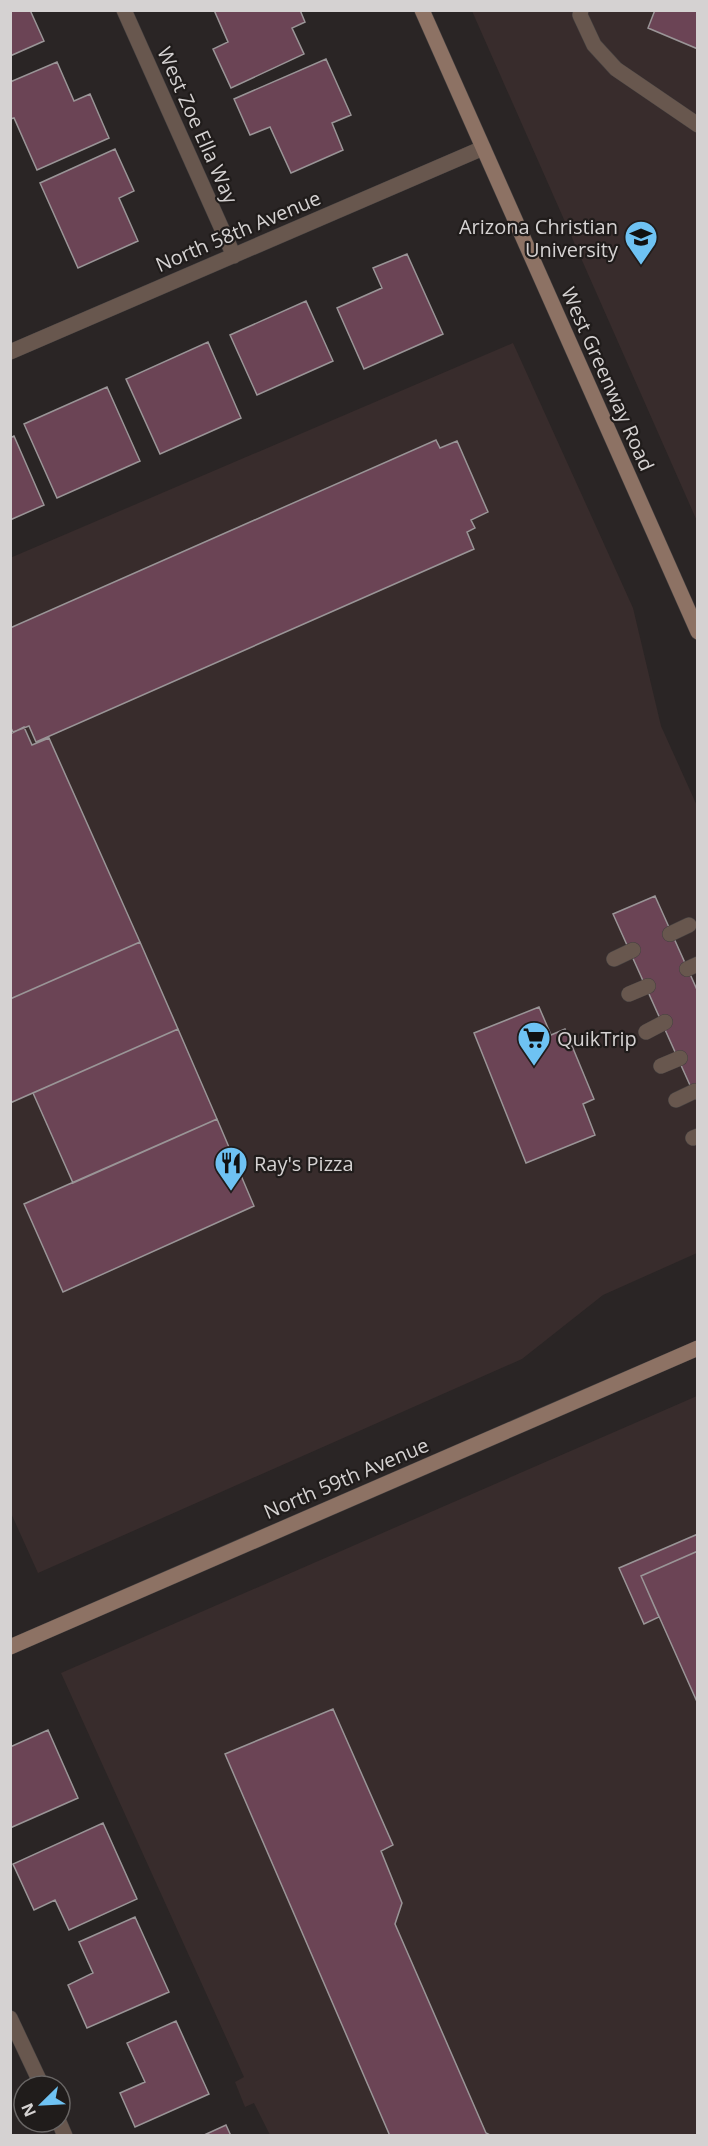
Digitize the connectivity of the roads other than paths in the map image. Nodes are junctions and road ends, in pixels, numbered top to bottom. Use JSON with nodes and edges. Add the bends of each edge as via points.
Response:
{"nodes":[{"id":1,"x":124,"y":10,"type":"edge"},
{"id":2,"x":422,"y":10,"type":"edge"},
{"id":3,"x":581,"y":10,"type":"edge"},
{"id":4,"x":698,"y":125,"type":"edge"},
{"id":5,"x":483,"y":148,"type":"junction"},
{"id":6,"x":234,"y":256,"type":"junction"},
{"id":7,"x":10,"y":352,"type":"edge"},
{"id":8,"x":698,"y":632,"type":"edge"},
{"id":9,"x":689,"y":925,"type":"dead end"},
{"id":10,"x":670,"y":934,"type":"dead end"},
{"id":11,"x":633,"y":950,"type":"dead end"},
{"id":12,"x":614,"y":959,"type":"dead end"},
{"id":13,"x":648,"y":986,"type":"dead end"},
{"id":14,"x":629,"y":994,"type":"dead end"},
{"id":15,"x":665,"y":1022,"type":"dead end"},
{"id":16,"x":646,"y":1032,"type":"dead end"},
{"id":17,"x":681,"y":1058,"type":"dead end"},
{"id":18,"x":661,"y":1066,"type":"dead end"},
{"id":19,"x":695,"y":1091,"type":"dead end"},
{"id":20,"x":676,"y":1100,"type":"dead end"},
{"id":21,"x":698,"y":1348,"type":"edge"},
{"id":22,"x":10,"y":1647,"type":"edge"},
{"id":23,"x":10,"y":2018,"type":"edge"},
{"id":24,"x":36,"y":2074,"type":"edge"}],
"edges":[{"from":1,"to":6,"type":"street","name":"West Zoe Ella Way"},
{"from":2,"to":5,"type":"main road","name":"West Greenway Road"},
{"from":3,"to":4,"type":"street","via":[[594,45],[616,69]]},
{"from":5,"to":6,"type":"street","name":"North 58th Avenue"},
{"from":5,"to":8,"type":"main road","name":"West Greenway Road"},
{"from":6,"to":7,"type":"street","name":"North 58th Avenue"},
{"from":9,"to":10,"type":"street"},
{"from":11,"to":12,"type":"street"},
{"from":13,"to":14,"type":"street"},
{"from":15,"to":16,"type":"street"},
{"from":17,"to":18,"type":"street"},
{"from":19,"to":20,"type":"street"},
{"from":21,"to":22,"type":"main road","name":"North 59th Avenue"},
{"from":23,"to":24,"type":"street"}]}
